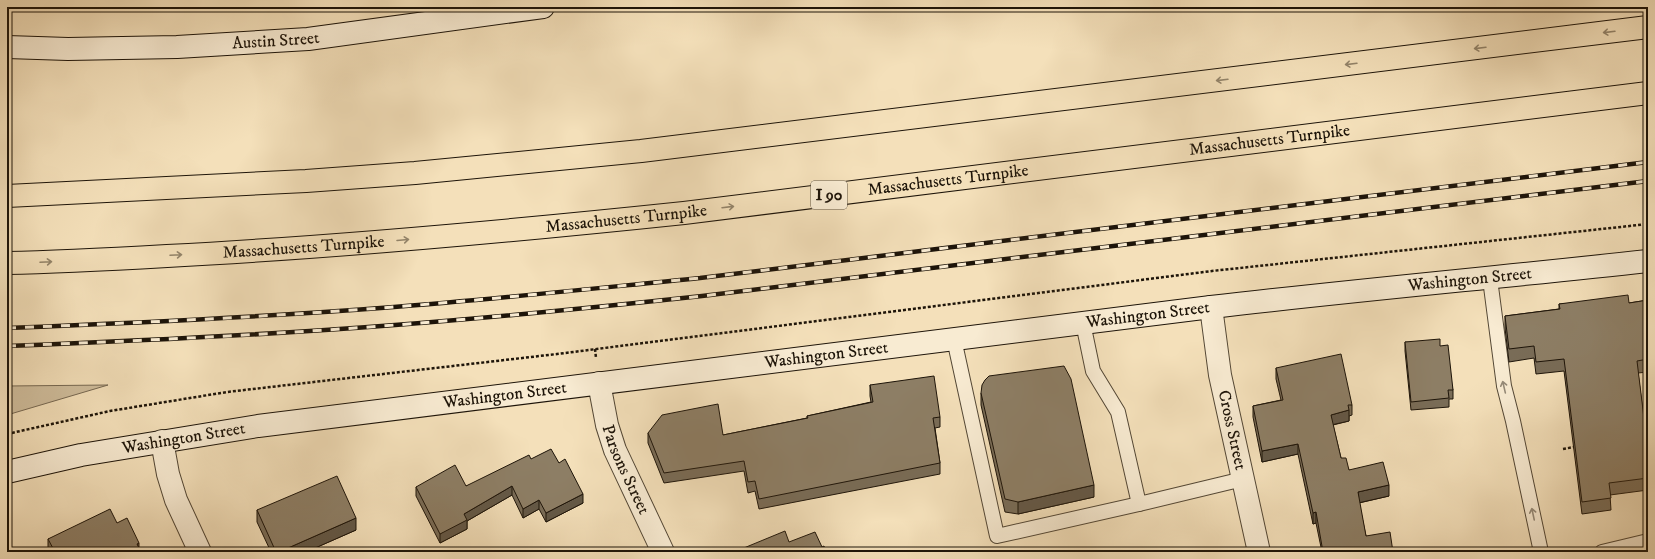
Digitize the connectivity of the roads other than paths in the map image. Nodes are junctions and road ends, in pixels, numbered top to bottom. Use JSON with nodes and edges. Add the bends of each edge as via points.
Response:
{"nodes":[{"id":1,"x":543,"y":7,"type":"edge"},
{"id":2,"x":438,"y":14,"type":"edge"},
{"id":3,"x":1648,"y":27,"type":"edge"},
{"id":4,"x":7,"y":47,"type":"edge"},
{"id":5,"x":1648,"y":93,"type":"edge"},
{"id":6,"x":7,"y":196,"type":"edge"},
{"id":7,"x":1648,"y":261,"type":"edge"},
{"id":8,"x":7,"y":263,"type":"edge"},
{"id":9,"x":1490,"y":279,"type":"junction"},
{"id":10,"x":1211,"y":307,"type":"junction"},
{"id":11,"x":1083,"y":323,"type":"junction"},
{"id":12,"x":954,"y":339,"type":"junction"},
{"id":13,"x":599,"y":383,"type":"junction"},
{"id":14,"x":162,"y":441,"type":"junction"},
{"id":15,"x":7,"y":472,"type":"edge"},
{"id":16,"x":1243,"y":479,"type":"junction"},
{"id":17,"x":1139,"y":504,"type":"junction"},
{"id":18,"x":1648,"y":541,"type":"edge"},
{"id":19,"x":200,"y":552,"type":"edge"},
{"id":20,"x":663,"y":552,"type":"edge"},
{"id":21,"x":1259,"y":552,"type":"edge"},
{"id":22,"x":1541,"y":552,"type":"edge"},
{"id":23,"x":1602,"y":552,"type":"edge"}],
"edges":[{"from":1,"to":2,"type":"main road","name":"Austin Street"},
{"from":2,"to":4,"type":"main road","name":"Austin Street","via":[[308,39],[185,47]]},
{"from":3,"to":6,"type":"highway","one_way":true,"via":[[641,152],[416,173]]},
{"from":8,"to":5,"type":"highway","name":"Massachusetts Turnpike","number":"I 90","one_way":true,"via":[[248,251],[571,225]]},
{"from":7,"to":9,"type":"main road","name":"Washington Street"},
{"from":9,"to":10,"type":"main road","name":"Washington Street"},
{"from":22,"to":9,"type":"lane","one_way":true,"via":[[1502,378]]},
{"from":10,"to":11,"type":"main road","name":"Washington Street"},
{"from":10,"to":16,"type":"main road","name":"Cross Street","via":[[1220,375]]},
{"from":11,"to":12,"type":"main road","name":"Washington Street"},
{"from":11,"to":17,"type":"lane","via":[[1092,371],[1118,412]]},
{"from":12,"to":13,"type":"main road","name":"Washington Street"},
{"from":12,"to":17,"type":"lane","via":[[997,536]]},
{"from":13,"to":14,"type":"main road","name":"Washington Street","via":[[258,426]]},
{"from":13,"to":20,"type":"main road","name":"Parsons Street","via":[[615,450]]},
{"from":14,"to":15,"type":"main road","name":"Washington Street"},
{"from":14,"to":19,"type":"main road","via":[[176,500]]},
{"from":16,"to":17,"type":"lane"},
{"from":16,"to":21,"type":"main road","name":"Cross Street"},
{"from":18,"to":23,"type":"lane"}]}
